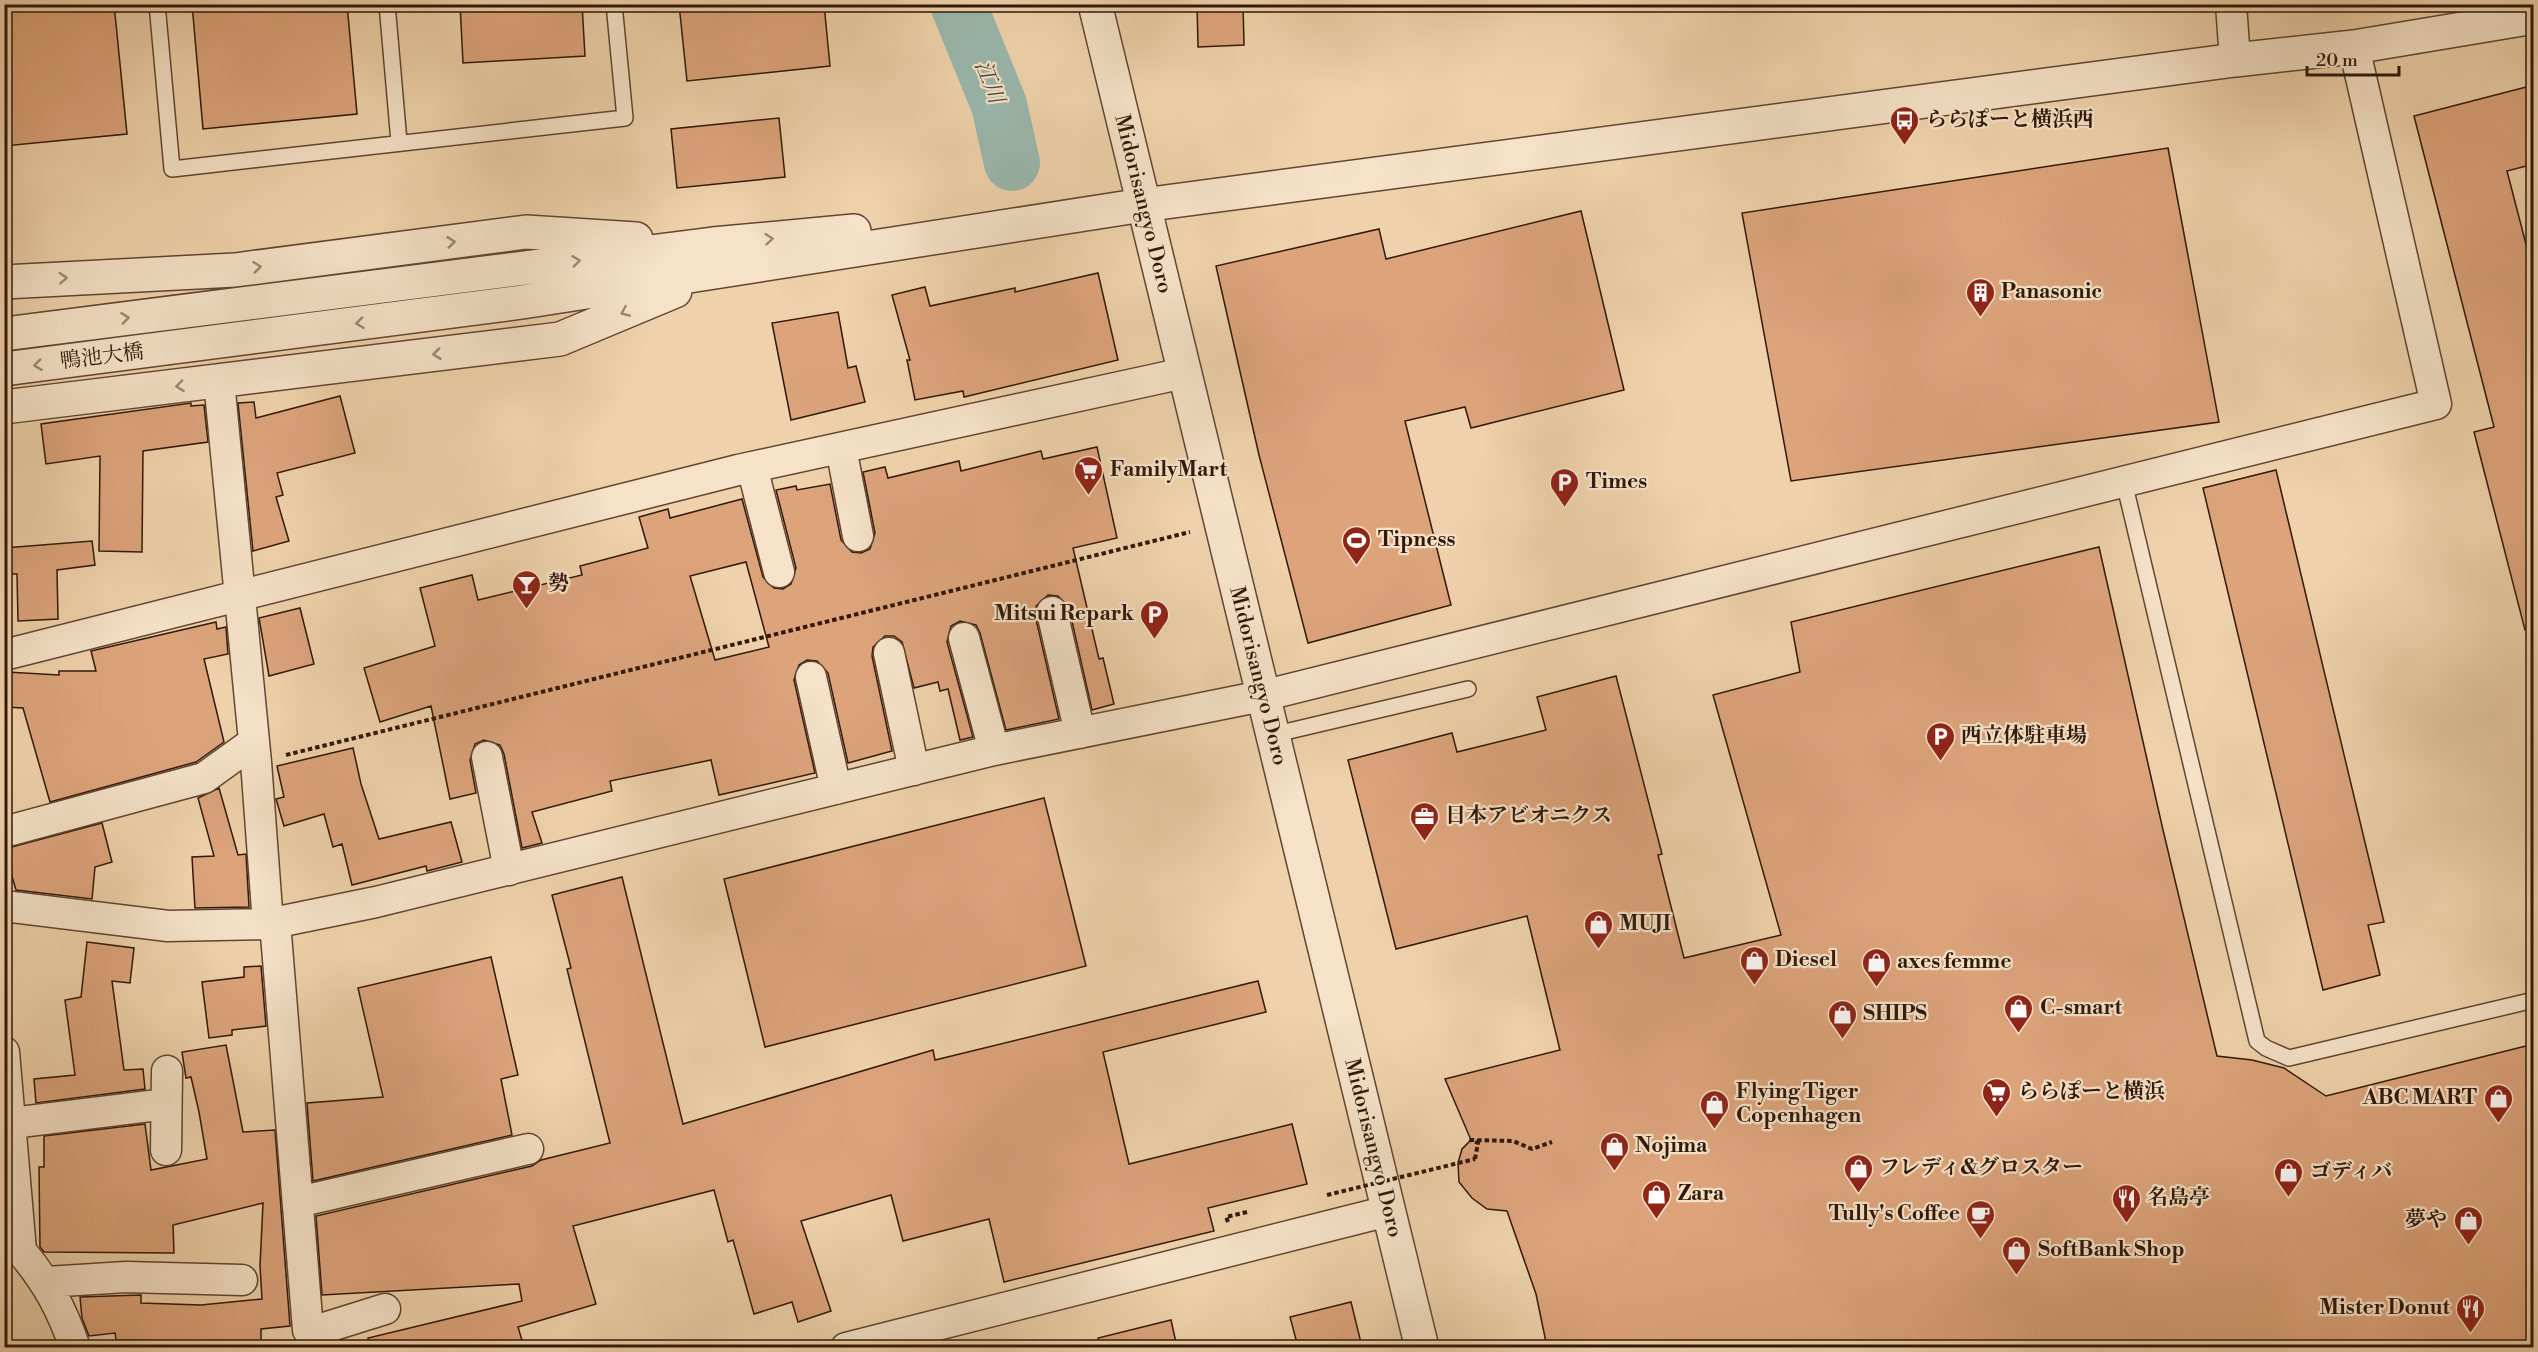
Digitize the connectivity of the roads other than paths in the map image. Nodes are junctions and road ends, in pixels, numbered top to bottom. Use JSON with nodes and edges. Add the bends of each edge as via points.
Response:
{"nodes":[{"id":1,"x":157,"y":4,"type":"edge"},
{"id":2,"x":387,"y":4,"type":"edge"},
{"id":3,"x":614,"y":4,"type":"edge"},
{"id":4,"x":1095,"y":4,"type":"edge"},
{"id":5,"x":2231,"y":4,"type":"edge"},
{"id":6,"x":2534,"y":17,"type":"edge"},
{"id":7,"x":2354,"y":47,"type":"junction"},
{"id":8,"x":2235,"y":60,"type":"junction"},
{"id":9,"x":399,"y":141,"type":"junction"},
{"id":10,"x":1143,"y":205,"type":"junction"},
{"id":11,"x":716,"y":258,"type":"junction"},
{"id":12,"x":4,"y":282,"type":"edge"},
{"id":13,"x":4,"y":334,"type":"edge"},
{"id":14,"x":4,"y":369,"type":"edge"},
{"id":15,"x":1184,"y":373,"type":"junction"},
{"id":16,"x":219,"y":381,"type":"junction"},
{"id":17,"x":4,"y":407,"type":"edge"},
{"id":18,"x":841,"y":447,"type":"junction"},
{"id":19,"x":752,"y":466,"type":"junction"},
{"id":20,"x":2124,"y":482,"type":"junction"},
{"id":21,"x":858,"y":536,"type":"dead end"},
{"id":22,"x":779,"y":572,"type":"dead end"},
{"id":23,"x":239,"y":596,"type":"junction"},
{"id":24,"x":1052,"y":612,"type":"dead end"},
{"id":25,"x":964,"y":638,"type":"dead end"},
{"id":26,"x":889,"y":653,"type":"dead end"},
{"id":27,"x":4,"y":655,"type":"edge"},
{"id":28,"x":811,"y":677,"type":"dead end"},
{"id":29,"x":1468,"y":689,"type":"dead end"},
{"id":30,"x":1262,"y":696,"type":"junction"},
{"id":31,"x":1080,"y":733,"type":"junction"},
{"id":32,"x":1272,"y":735,"type":"junction"},
{"id":33,"x":994,"y":750,"type":"junction"},
{"id":34,"x":255,"y":752,"type":"junction"},
{"id":35,"x":487,"y":757,"type":"dead end"},
{"id":36,"x":914,"y":770,"type":"junction"},
{"id":37,"x":836,"y":789,"type":"junction"},
{"id":38,"x":4,"y":832,"type":"edge"},
{"id":39,"x":509,"y":870,"type":"junction"},
{"id":40,"x":4,"y":906,"type":"edge"},
{"id":41,"x":272,"y":923,"type":"junction"},
{"id":42,"x":2534,"y":1000,"type":"edge"},
{"id":43,"x":4,"y":1052,"type":"edge"},
{"id":44,"x":167,"y":1071,"type":"dead end"},
{"id":45,"x":166,"y":1104,"type":"junction"},
{"id":46,"x":12,"y":1123,"type":"junction"},
{"id":47,"x":528,"y":1149,"type":"dead end"},
{"id":48,"x":166,"y":1150,"type":"dead end"},
{"id":49,"x":298,"y":1202,"type":"junction"},
{"id":50,"x":1388,"y":1211,"type":"junction"},
{"id":51,"x":242,"y":1280,"type":"dead end"},
{"id":52,"x":46,"y":1282,"type":"junction"},
{"id":53,"x":385,"y":1309,"type":"dead end"},
{"id":54,"x":315,"y":1339,"type":"edge"},
{"id":55,"x":75,"y":1347,"type":"edge"},
{"id":56,"x":846,"y":1347,"type":"edge"},
{"id":57,"x":1422,"y":1347,"type":"edge"}],
"edges":[{"from":1,"to":9,"type":"lane","via":[[172,169]]},
{"from":2,"to":9,"type":"lane"},
{"from":3,"to":9,"type":"lane","via":[[625,118]]},
{"from":4,"to":10,"type":"street","name":"Midorisangyo Doro"},
{"from":5,"to":8,"type":"street"},
{"from":6,"to":7,"type":"street"},
{"from":7,"to":8,"type":"street"},
{"from":7,"to":20,"type":"street","via":[[2436,404]]},
{"from":8,"to":10,"type":"street"},
{"from":10,"to":11,"type":"street"},
{"from":10,"to":15,"type":"street","name":"Midorisangyo Doro"},
{"from":12,"to":11,"type":"street","one_way":true,"via":[[235,270],[526,232]]},
{"from":13,"to":11,"type":"street","name":"鴨池大橋","one_way":true,"via":[[196,309]]},
{"from":11,"to":14,"type":"street","name":"鴨池大橋","one_way":true,"via":[[200,344]]},
{"from":11,"to":16,"type":"street","one_way":true,"via":[[560,339]]},
{"from":15,"to":18,"type":"street"},
{"from":15,"to":30,"type":"street","name":"Midorisangyo Doro"},
{"from":16,"to":17,"type":"street","one_way":true},
{"from":16,"to":23,"type":"street"},
{"from":18,"to":19,"type":"street"},
{"from":18,"to":21,"type":"street"},
{"from":19,"to":22,"type":"street"},
{"from":19,"to":23,"type":"street"},
{"from":20,"to":30,"type":"street"},
{"from":20,"to":42,"type":"lane","via":[[2258,1041],[2289,1058]]},
{"from":23,"to":27,"type":"street"},
{"from":23,"to":34,"type":"street"},
{"from":24,"to":31,"type":"street"},
{"from":25,"to":33,"type":"street"},
{"from":26,"to":36,"type":"street"},
{"from":28,"to":37,"type":"street"},
{"from":29,"to":32,"type":"lane"},
{"from":30,"to":31,"type":"street"},
{"from":30,"to":32,"type":"street","name":"Midorisangyo Doro"},
{"from":31,"to":33,"type":"street"},
{"from":32,"to":50,"type":"street","name":"Midorisangyo Doro"},
{"from":33,"to":36,"type":"street"},
{"from":34,"to":38,"type":"street","via":[[204,778]]},
{"from":34,"to":41,"type":"street"},
{"from":35,"to":39,"type":"street"},
{"from":36,"to":37,"type":"street"},
{"from":37,"to":39,"type":"street"},
{"from":39,"to":41,"type":"street"},
{"from":40,"to":41,"type":"street","via":[[168,926]]},
{"from":41,"to":49,"type":"street"},
{"from":43,"to":46,"type":"street"},
{"from":44,"to":45,"type":"street"},
{"from":45,"to":46,"type":"street"},
{"from":45,"to":48,"type":"street"},
{"from":46,"to":52,"type":"street","via":[[21,1251]]},
{"from":47,"to":49,"type":"street"},
{"from":49,"to":54,"type":"street"},
{"from":50,"to":56,"type":"street"},
{"from":50,"to":57,"type":"street","name":"Midorisangyo Doro"},
{"from":51,"to":52,"type":"street","via":[[126,1277]]},
{"from":52,"to":55,"type":"street","via":[[63,1311]]},
{"from":53,"to":54,"type":"street"}]}
